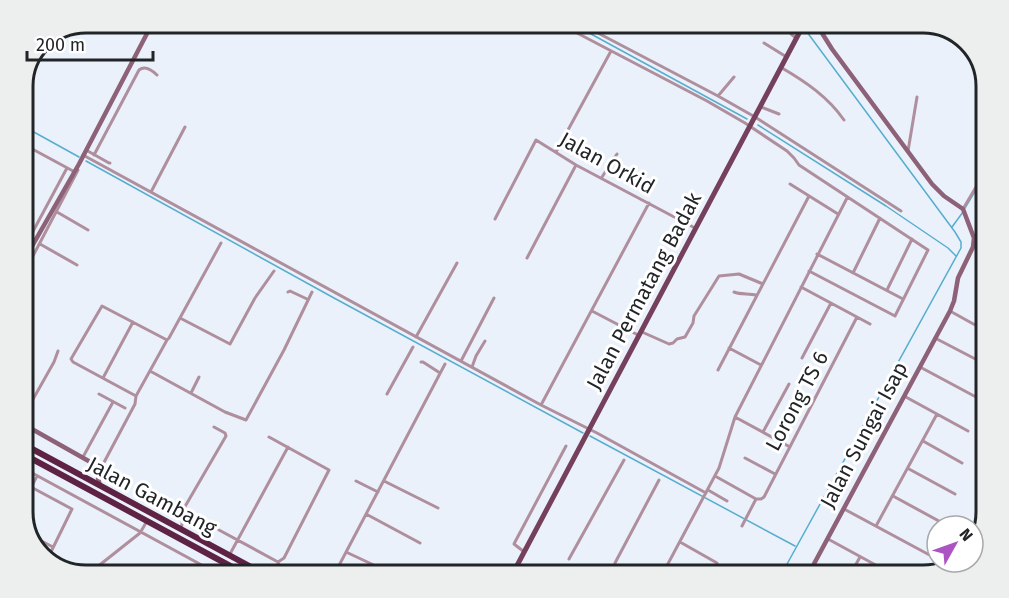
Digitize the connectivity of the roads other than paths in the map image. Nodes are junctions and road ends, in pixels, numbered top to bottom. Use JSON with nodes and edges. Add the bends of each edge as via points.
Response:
{"nodes":[{"id":1,"x":147,"y":33,"type":"edge"},
{"id":2,"x":576,"y":33,"type":"edge"},
{"id":3,"x":598,"y":33,"type":"edge"},
{"id":4,"x":791,"y":33,"type":"edge"},
{"id":5,"x":800,"y":33,"type":"edge"},
{"id":6,"x":821,"y":33,"type":"edge"},
{"id":7,"x":798,"y":37,"type":"junction"},
{"id":8,"x":764,"y":43,"type":"dead end"},
{"id":9,"x":610,"y":51,"type":"junction"},
{"id":10,"x":787,"y":57,"type":"junction"},
{"id":11,"x":782,"y":68,"type":"junction"},
{"id":12,"x":158,"y":75,"type":"dead end"},
{"id":13,"x":734,"y":77,"type":"dead end"},
{"id":14,"x":718,"y":96,"type":"junction"},
{"id":15,"x":917,"y":98,"type":"dead end"},
{"id":16,"x":760,"y":107,"type":"junction"},
{"id":17,"x":779,"y":114,"type":"dead end"},
{"id":18,"x":755,"y":117,"type":"junction"},
{"id":19,"x":844,"y":120,"type":"dead end"},
{"id":20,"x":750,"y":126,"type":"junction"},
{"id":21,"x":185,"y":127,"type":"dead end"},
{"id":22,"x":897,"y":138,"type":"junction"},
{"id":23,"x":910,"y":138,"type":"junction"},
{"id":24,"x":33,"y":149,"type":"edge"},
{"id":25,"x":84,"y":153,"type":"junction"},
{"id":26,"x":556,"y":153,"type":"junction"},
{"id":27,"x":617,"y":153,"type":"dead end"},
{"id":28,"x":907,"y":153,"type":"junction"},
{"id":29,"x":94,"y":155,"type":"junction"},
{"id":30,"x":110,"y":163,"type":"dead end"},
{"id":31,"x":576,"y":165,"type":"junction"},
{"id":32,"x":67,"y":168,"type":"junction"},
{"id":33,"x":76,"y":170,"type":"junction"},
{"id":34,"x":602,"y":178,"type":"junction"},
{"id":35,"x":790,"y":184,"type":"dead end"},
{"id":36,"x":976,"y":187,"type":"edge"},
{"id":37,"x":150,"y":192,"type":"junction"},
{"id":38,"x":809,"y":196,"type":"junction"},
{"id":39,"x":847,"y":197,"type":"junction"},
{"id":40,"x":649,"y":203,"type":"junction"},
{"id":41,"x":963,"y":209,"type":"junction"},
{"id":42,"x":57,"y":212,"type":"junction"},
{"id":43,"x":901,"y":212,"type":"dead end"},
{"id":44,"x":838,"y":214,"type":"junction"},
{"id":45,"x":495,"y":219,"type":"dead end"},
{"id":46,"x":880,"y":219,"type":"junction"},
{"id":47,"x":695,"y":228,"type":"junction"},
{"id":48,"x":88,"y":230,"type":"dead end"},
{"id":49,"x":33,"y":231,"type":"edge"},
{"id":50,"x":912,"y":240,"type":"junction"},
{"id":51,"x":222,"y":243,"type":"dead end"},
{"id":52,"x":40,"y":244,"type":"junction"},
{"id":53,"x":33,"y":245,"type":"edge"},
{"id":54,"x":818,"y":254,"type":"junction"},
{"id":55,"x":33,"y":257,"type":"edge"},
{"id":56,"x":527,"y":258,"type":"dead end"},
{"id":57,"x":457,"y":263,"type":"dead end"},
{"id":58,"x":77,"y":265,"type":"dead end"},
{"id":59,"x":809,"y":271,"type":"junction"},
{"id":60,"x":274,"y":272,"type":"dead end"},
{"id":61,"x":853,"y":273,"type":"junction"},
{"id":62,"x":763,"y":284,"type":"junction"},
{"id":63,"x":801,"y":287,"type":"junction"},
{"id":64,"x":887,"y":290,"type":"junction"},
{"id":65,"x":288,"y":292,"type":"dead end"},
{"id":66,"x":312,"y":292,"type":"dead end"},
{"id":67,"x":734,"y":292,"type":"dead end"},
{"id":68,"x":756,"y":295,"type":"junction"},
{"id":69,"x":494,"y":298,"type":"dead end"},
{"id":70,"x":307,"y":299,"type":"junction"},
{"id":71,"x":903,"y":299,"type":"junction"},
{"id":72,"x":831,"y":303,"type":"junction"},
{"id":73,"x":592,"y":311,"type":"junction"},
{"id":74,"x":950,"y":311,"type":"junction"},
{"id":75,"x":858,"y":317,"type":"junction"},
{"id":76,"x":180,"y":318,"type":"junction"},
{"id":77,"x":133,"y":322,"type":"junction"},
{"id":78,"x":870,"y":324,"type":"dead end"},
{"id":79,"x":976,"y":325,"type":"edge"},
{"id":80,"x":640,"y":333,"type":"junction"},
{"id":81,"x":416,"y":337,"type":"junction"},
{"id":82,"x":935,"y":338,"type":"junction"},
{"id":83,"x":167,"y":340,"type":"junction"},
{"id":84,"x":485,"y":340,"type":"dead end"},
{"id":85,"x":413,"y":347,"type":"dead end"},
{"id":86,"x":729,"y":348,"type":"junction"},
{"id":87,"x":58,"y":351,"type":"dead end"},
{"id":88,"x":802,"y":358,"type":"dead end"},
{"id":89,"x":976,"y":359,"type":"edge"},
{"id":90,"x":421,"y":362,"type":"dead end"},
{"id":91,"x":461,"y":362,"type":"junction"},
{"id":92,"x":445,"y":364,"type":"dead end"},
{"id":93,"x":761,"y":365,"type":"junction"},
{"id":94,"x":472,"y":367,"type":"junction"},
{"id":95,"x":920,"y":367,"type":"junction"},
{"id":96,"x":150,"y":370,"type":"junction"},
{"id":97,"x":718,"y":370,"type":"dead end"},
{"id":98,"x":440,"y":373,"type":"junction"},
{"id":99,"x":199,"y":377,"type":"dead end"},
{"id":100,"x":103,"y":378,"type":"junction"},
{"id":101,"x":789,"y":384,"type":"dead end"},
{"id":102,"x":191,"y":393,"type":"junction"},
{"id":103,"x":99,"y":394,"type":"dead end"},
{"id":104,"x":387,"y":394,"type":"dead end"},
{"id":105,"x":136,"y":396,"type":"junction"},
{"id":106,"x":904,"y":396,"type":"junction"},
{"id":107,"x":976,"y":397,"type":"dead end"},
{"id":108,"x":33,"y":399,"type":"edge"},
{"id":109,"x":113,"y":402,"type":"junction"},
{"id":110,"x":541,"y":405,"type":"junction"},
{"id":111,"x":125,"y":408,"type":"dead end"},
{"id":112,"x":937,"y":414,"type":"junction"},
{"id":113,"x":735,"y":417,"type":"junction"},
{"id":114,"x":214,"y":427,"type":"dead end"},
{"id":115,"x":33,"y":430,"type":"edge"},
{"id":116,"x":589,"y":430,"type":"junction"},
{"id":117,"x":968,"y":431,"type":"dead end"},
{"id":118,"x":763,"y":432,"type":"junction"},
{"id":119,"x":269,"y":437,"type":"dead end"},
{"id":120,"x":922,"y":441,"type":"junction"},
{"id":121,"x":566,"y":446,"type":"dead end"},
{"id":122,"x":288,"y":447,"type":"junction"},
{"id":123,"x":790,"y":447,"type":"junction"},
{"id":124,"x":33,"y":450,"type":"edge"},
{"id":125,"x":83,"y":457,"type":"junction"},
{"id":126,"x":745,"y":458,"type":"dead end"},
{"id":127,"x":33,"y":459,"type":"edge"},
{"id":128,"x":624,"y":460,"type":"dead end"},
{"id":129,"x":962,"y":463,"type":"dead end"},
{"id":130,"x":908,"y":468,"type":"junction"},
{"id":131,"x":100,"y":471,"type":"junction"},
{"id":132,"x":33,"y":474,"type":"edge"},
{"id":133,"x":775,"y":474,"type":"junction"},
{"id":134,"x":37,"y":476,"type":"junction"},
{"id":135,"x":716,"y":476,"type":"junction"},
{"id":136,"x":86,"y":479,"type":"junction"},
{"id":137,"x":659,"y":480,"type":"dead end"},
{"id":138,"x":356,"y":481,"type":"dead end"},
{"id":139,"x":384,"y":481,"type":"junction"},
{"id":140,"x":33,"y":483,"type":"edge"},
{"id":141,"x":100,"y":486,"type":"junction"},
{"id":142,"x":33,"y":488,"type":"edge"},
{"id":143,"x":378,"y":492,"type":"junction"},
{"id":144,"x":706,"y":492,"type":"junction"},
{"id":145,"x":955,"y":494,"type":"dead end"},
{"id":146,"x":893,"y":496,"type":"junction"},
{"id":147,"x":756,"y":499,"type":"junction"},
{"id":148,"x":727,"y":501,"type":"dead end"},
{"id":149,"x":438,"y":508,"type":"dead end"},
{"id":150,"x":844,"y":509,"type":"junction"},
{"id":151,"x":366,"y":514,"type":"junction"},
{"id":152,"x":926,"y":514,"type":"edge"},
{"id":153,"x":147,"y":521,"type":"junction"},
{"id":154,"x":742,"y":524,"type":"dead end"},
{"id":155,"x":876,"y":526,"type":"junction"},
{"id":156,"x":180,"y":530,"type":"junction"},
{"id":157,"x":219,"y":530,"type":"dead end"},
{"id":158,"x":140,"y":533,"type":"junction"},
{"id":159,"x":828,"y":539,"type":"junction"},
{"id":160,"x":238,"y":540,"type":"junction"},
{"id":161,"x":42,"y":541,"type":"edge"},
{"id":162,"x":680,"y":542,"type":"junction"},
{"id":163,"x":420,"y":543,"type":"dead end"},
{"id":164,"x":53,"y":547,"type":"junction"},
{"id":165,"x":51,"y":551,"type":"edge"},
{"id":166,"x":346,"y":552,"type":"junction"},
{"id":167,"x":525,"y":552,"type":"junction"},
{"id":168,"x":925,"y":554,"type":"edge"},
{"id":169,"x":230,"y":556,"type":"junction"},
{"id":170,"x":860,"y":557,"type":"junction"},
{"id":171,"x":569,"y":559,"type":"dead end"},
{"id":172,"x":278,"y":562,"type":"junction"},
{"id":173,"x":615,"y":563,"type":"dead end"},
{"id":174,"x":101,"y":565,"type":"edge"},
{"id":175,"x":200,"y":565,"type":"edge"},
{"id":176,"x":228,"y":565,"type":"edge"},
{"id":177,"x":246,"y":565,"type":"edge"},
{"id":178,"x":279,"y":565,"type":"edge"},
{"id":179,"x":340,"y":565,"type":"edge"},
{"id":180,"x":373,"y":565,"type":"edge"},
{"id":181,"x":518,"y":565,"type":"edge"},
{"id":182,"x":668,"y":565,"type":"edge"},
{"id":183,"x":717,"y":565,"type":"edge"},
{"id":184,"x":814,"y":565,"type":"edge"},
{"id":185,"x":856,"y":565,"type":"edge"},
{"id":186,"x":874,"y":565,"type":"edge"}],
"edges":[{"from":1,"to":25,"type":"street"},
{"from":2,"to":9,"type":"street"},
{"from":3,"to":14,"type":"street"},
{"from":4,"to":7,"type":"street"},
{"from":5,"to":7,"type":"main road","name":"Jalan Permatang Badak"},
{"from":6,"to":22,"type":"street"},
{"from":7,"to":10,"type":"main road","name":"Jalan Permatang Badak"},
{"from":8,"to":10,"type":"street"},
{"from":9,"to":20,"type":"street"},
{"from":9,"to":26,"type":"street"},
{"from":10,"to":11,"type":"main road","name":"Jalan Permatang Badak"},
{"from":11,"to":16,"type":"main road","name":"Jalan Permatang Badak"},
{"from":11,"to":19,"type":"street","via":[[811,86]]},
{"from":12,"to":29,"type":"street","via":[[147,68],[139,70]]},
{"from":13,"to":14,"type":"street"},
{"from":14,"to":18,"type":"street"},
{"from":15,"to":23,"type":"street"},
{"from":16,"to":17,"type":"street"},
{"from":16,"to":18,"type":"main road","name":"Jalan Permatang Badak"},
{"from":18,"to":20,"type":"main road","name":"Jalan Permatang Badak"},
{"from":18,"to":43,"type":"street"},
{"from":20,"to":39,"type":"street"},
{"from":20,"to":47,"type":"main road","name":"Jalan Permatang Badak"},
{"from":21,"to":37,"type":"street"},
{"from":22,"to":23,"type":"street"},
{"from":22,"to":28,"type":"street"},
{"from":23,"to":28,"type":"street"},
{"from":24,"to":32,"type":"street"},
{"from":25,"to":29,"type":"street"},
{"from":25,"to":33,"type":"street"},
{"from":25,"to":37,"type":"street"},
{"from":26,"to":31,"type":"street","name":"Jalan Orkid"},
{"from":26,"to":45,"type":"street","name":"Jalan Orkid","via":[[536,140]]},
{"from":27,"to":34,"type":"street"},
{"from":28,"to":41,"type":"street","via":[[938,191]]},
{"from":29,"to":30,"type":"street"},
{"from":31,"to":34,"type":"street","name":"Jalan Orkid"},
{"from":31,"to":56,"type":"street"},
{"from":32,"to":33,"type":"street"},
{"from":32,"to":49,"type":"street"},
{"from":33,"to":42,"type":"street"},
{"from":33,"to":53,"type":"street"},
{"from":34,"to":40,"type":"street","name":"Jalan Orkid"},
{"from":35,"to":38,"type":"street"},
{"from":36,"to":41,"type":"street"},
{"from":37,"to":81,"type":"street"},
{"from":38,"to":44,"type":"street"},
{"from":38,"to":62,"type":"street"},
{"from":39,"to":44,"type":"street"},
{"from":39,"to":46,"type":"street"},
{"from":40,"to":47,"type":"street","name":"Jalan Orkid"},
{"from":40,"to":73,"type":"street"},
{"from":41,"to":74,"type":"street","name":"Jalan Sungai Isap","via":[[974,243],[958,278]]},
{"from":42,"to":48,"type":"street"},
{"from":42,"to":52,"type":"street"},
{"from":44,"to":54,"type":"street"},
{"from":46,"to":50,"type":"street"},
{"from":46,"to":61,"type":"street"},
{"from":47,"to":80,"type":"main road","name":"Jalan Permatang Badak"},
{"from":50,"to":64,"type":"street"},
{"from":50,"to":71,"type":"street","via":[[928,250]]},
{"from":51,"to":76,"type":"street"},
{"from":52,"to":55,"type":"street"},
{"from":52,"to":58,"type":"street"},
{"from":54,"to":59,"type":"street"},
{"from":54,"to":61,"type":"street"},
{"from":57,"to":81,"type":"street"},
{"from":59,"to":63,"type":"street"},
{"from":59,"to":71,"type":"street","via":[[895,316]]},
{"from":60,"to":76,"type":"street","via":[[230,344]]},
{"from":61,"to":64,"type":"street"},
{"from":62,"to":68,"type":"street"},
{"from":62,"to":80,"type":"street","via":[[739,274],[719,276],[685,337],[669,344]]},
{"from":63,"to":72,"type":"street"},
{"from":63,"to":93,"type":"street"},
{"from":64,"to":71,"type":"street"},
{"from":65,"to":70,"type":"street"},
{"from":66,"to":70,"type":"street"},
{"from":67,"to":68,"type":"street"},
{"from":68,"to":86,"type":"street"},
{"from":69,"to":91,"type":"street"},
{"from":70,"to":102,"type":"street","via":[[248,419],[225,412]]},
{"from":72,"to":75,"type":"street"},
{"from":72,"to":88,"type":"street"},
{"from":73,"to":80,"type":"street"},
{"from":73,"to":110,"type":"street"},
{"from":74,"to":79,"type":"street"},
{"from":74,"to":82,"type":"street","name":"Jalan Sungai Isap"},
{"from":75,"to":78,"type":"street"},
{"from":75,"to":123,"type":"street","name":"Lorong TS 6"},
{"from":76,"to":83,"type":"street"},
{"from":77,"to":83,"type":"street"},
{"from":77,"to":100,"type":"street"},
{"from":77,"to":100,"type":"street","via":[[100,307],[71,359]]},
{"from":80,"to":116,"type":"main road","name":"Jalan Permatang Badak"},
{"from":81,"to":91,"type":"street"},
{"from":82,"to":89,"type":"street"},
{"from":82,"to":95,"type":"street","name":"Jalan Sungai Isap"},
{"from":83,"to":96,"type":"street"},
{"from":84,"to":94,"type":"street"},
{"from":85,"to":104,"type":"street"},
{"from":86,"to":93,"type":"street"},
{"from":86,"to":97,"type":"street"},
{"from":87,"to":108,"type":"street"},
{"from":90,"to":98,"type":"street"},
{"from":91,"to":94,"type":"street"},
{"from":92,"to":98,"type":"street"},
{"from":93,"to":113,"type":"street"},
{"from":94,"to":110,"type":"street"},
{"from":95,"to":106,"type":"street","name":"Jalan Sungai Isap"},
{"from":95,"to":107,"type":"street"},
{"from":96,"to":102,"type":"street"},
{"from":96,"to":105,"type":"street"},
{"from":98,"to":139,"type":"street"},
{"from":99,"to":102,"type":"street"},
{"from":100,"to":105,"type":"street"},
{"from":101,"to":118,"type":"street"},
{"from":103,"to":109,"type":"street"},
{"from":105,"to":131,"type":"street"},
{"from":106,"to":112,"type":"street"},
{"from":106,"to":150,"type":"street","name":"Jalan Sungai Isap"},
{"from":109,"to":111,"type":"street"},
{"from":109,"to":125,"type":"street"},
{"from":110,"to":116,"type":"street"},
{"from":112,"to":117,"type":"street"},
{"from":112,"to":120,"type":"street"},
{"from":113,"to":118,"type":"street"},
{"from":113,"to":135,"type":"street"},
{"from":114,"to":156,"type":"street","via":[[226,436],[183,510]]},
{"from":115,"to":125,"type":"street"},
{"from":116,"to":144,"type":"street"},
{"from":116,"to":167,"type":"main road","name":"Jalan Permatang Badak"},
{"from":118,"to":123,"type":"street"},
{"from":119,"to":122,"type":"street"},
{"from":120,"to":129,"type":"street"},
{"from":120,"to":130,"type":"street"},
{"from":121,"to":167,"type":"street","via":[[514,544]]},
{"from":122,"to":160,"type":"street"},
{"from":122,"to":172,"type":"street","via":[[330,470],[284,558]]},
{"from":123,"to":133,"type":"street","name":"Lorong TS 6"},
{"from":124,"to":136,"type":"highway","name":"Jalan Gambang"},
{"from":125,"to":131,"type":"street"},
{"from":126,"to":133,"type":"street"},
{"from":127,"to":153,"type":"highway","name":"Jalan Gambang"},
{"from":128,"to":171,"type":"street"},
{"from":130,"to":145,"type":"street"},
{"from":130,"to":146,"type":"street"},
{"from":131,"to":136,"type":"street"},
{"from":131,"to":141,"type":"street"},
{"from":132,"to":134,"type":"street"},
{"from":133,"to":147,"type":"street","name":"Lorong TS 6","via":[[762,499]]},
{"from":134,"to":140,"type":"street"},
{"from":134,"to":158,"type":"street"},
{"from":135,"to":144,"type":"street"},
{"from":135,"to":147,"type":"street"},
{"from":136,"to":141,"type":"highway","name":"Jalan Gambang"},
{"from":137,"to":173,"type":"street"},
{"from":138,"to":143,"type":"street"},
{"from":139,"to":143,"type":"street"},
{"from":139,"to":149,"type":"street"},
{"from":141,"to":156,"type":"highway","name":"Jalan Gambang"},
{"from":142,"to":164,"type":"street","via":[[72,509]]},
{"from":143,"to":151,"type":"street"},
{"from":144,"to":148,"type":"street"},
{"from":144,"to":162,"type":"street"},
{"from":146,"to":152,"type":"street"},
{"from":146,"to":155,"type":"street"},
{"from":147,"to":154,"type":"street"},
{"from":150,"to":155,"type":"street"},
{"from":150,"to":159,"type":"street","name":"Jalan Sungai Isap"},
{"from":151,"to":163,"type":"street"},
{"from":151,"to":166,"type":"street"},
{"from":153,"to":158,"type":"street"},
{"from":153,"to":176,"type":"highway","name":"Jalan Gambang"},
{"from":155,"to":168,"type":"street"},
{"from":156,"to":169,"type":"highway","name":"Jalan Gambang"},
{"from":157,"to":160,"type":"street"},
{"from":158,"to":174,"type":"street"},
{"from":158,"to":175,"type":"street"},
{"from":159,"to":170,"type":"street"},
{"from":159,"to":184,"type":"street","name":"Jalan Sungai Isap"},
{"from":160,"to":169,"type":"street"},
{"from":160,"to":172,"type":"street"},
{"from":161,"to":164,"type":"street"},
{"from":162,"to":182,"type":"street"},
{"from":162,"to":183,"type":"street"},
{"from":164,"to":165,"type":"street"},
{"from":166,"to":179,"type":"street"},
{"from":166,"to":180,"type":"street"},
{"from":167,"to":181,"type":"main road","name":"Jalan Permatang Badak"},
{"from":169,"to":177,"type":"highway","name":"Jalan Gambang"},
{"from":170,"to":185,"type":"street"},
{"from":170,"to":186,"type":"street"},
{"from":172,"to":178,"type":"street"}]}
